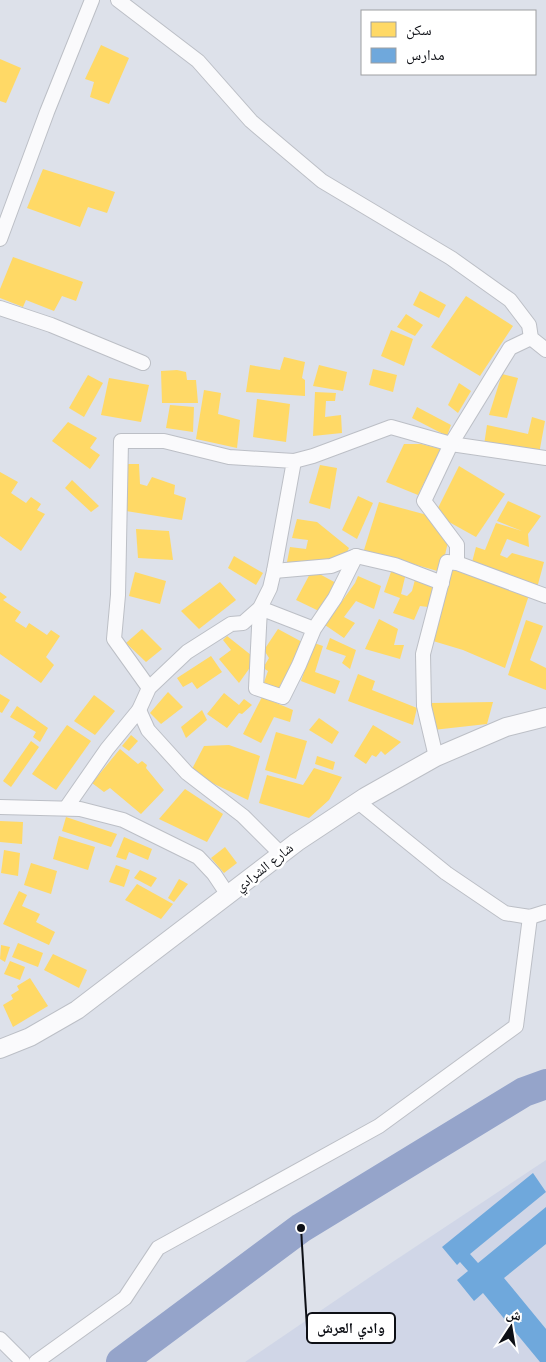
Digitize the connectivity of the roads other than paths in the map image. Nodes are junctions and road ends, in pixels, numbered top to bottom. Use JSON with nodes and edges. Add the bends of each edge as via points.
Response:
{"nodes":[{"id":1,"x":92,"y":0,"type":"edge"},
{"id":2,"x":123,"y":2,"type":"edge"},
{"id":3,"x":0,"y":239,"type":"edge"},
{"id":4,"x":0,"y":308,"type":"edge"},
{"id":5,"x":531,"y":338,"type":"junction"},
{"id":6,"x":546,"y":350,"type":"edge"},
{"id":7,"x":143,"y":363,"type":"dead end"},
{"id":8,"x":451,"y":444,"type":"junction"},
{"id":9,"x":546,"y":458,"type":"edge"},
{"id":10,"x":294,"y":461,"type":"junction"},
{"id":11,"x":356,"y":556,"type":"junction"},
{"id":12,"x":458,"y":563,"type":"junction"},
{"id":13,"x":274,"y":571,"type":"junction"},
{"id":14,"x":442,"y":583,"type":"junction"},
{"id":15,"x":546,"y":596,"type":"edge"},
{"id":16,"x":260,"y":608,"type":"junction"},
{"id":17,"x":314,"y":629,"type":"junction"},
{"id":18,"x":149,"y":688,"type":"junction"},
{"id":19,"x":139,"y":710,"type":"junction"},
{"id":20,"x":546,"y":717,"type":"edge"},
{"id":21,"x":436,"y":757,"type":"junction"},
{"id":22,"x":357,"y":801,"type":"junction"},
{"id":23,"x":0,"y":807,"type":"edge"},
{"id":24,"x":66,"y":808,"type":"junction"},
{"id":25,"x":281,"y":854,"type":"junction"},
{"id":26,"x":228,"y":895,"type":"junction"},
{"id":27,"x":546,"y":912,"type":"edge"},
{"id":28,"x":530,"y":917,"type":"junction"},
{"id":29,"x":0,"y":1049,"type":"edge"},
{"id":30,"x":0,"y":1339,"type":"edge"},
{"id":31,"x":23,"y":1362,"type":"edge"},
{"id":32,"x":36,"y":1362,"type":"edge"}],
"edges":[{"from":1,"to":3,"type":"street"},
{"from":2,"to":5,"type":"street","via":[[198,60],[251,121],[322,180],[451,258],[510,300],[529,325]]},
{"from":4,"to":7,"type":"street"},
{"from":5,"to":6,"type":"street"},
{"from":5,"to":8,"type":"street","via":[[510,348]]},
{"from":8,"to":9,"type":"street"},
{"from":8,"to":10,"type":"street","via":[[391,427]]},
{"from":8,"to":12,"type":"street","via":[[424,501],[457,545]]},
{"from":10,"to":13,"type":"street"},
{"from":10,"to":18,"type":"street","via":[[229,457],[164,441],[121,442],[114,639]]},
{"from":11,"to":13,"type":"street","via":[[331,566]]},
{"from":11,"to":14,"type":"street","via":[[395,565]]},
{"from":11,"to":17,"type":"street","via":[[336,598]]},
{"from":12,"to":14,"type":"street","via":[[447,562]]},
{"from":12,"to":15,"type":"street"},
{"from":13,"to":16,"type":"street"},
{"from":14,"to":21,"type":"street","via":[[423,654],[424,706]]},
{"from":16,"to":17,"type":"street"},
{"from":16,"to":17,"type":"street","via":[[256,688],[283,697]]},
{"from":16,"to":18,"type":"street","via":[[243,623],[231,624],[187,652]]},
{"from":18,"to":19,"type":"street"},
{"from":19,"to":24,"type":"street"},
{"from":19,"to":25,"type":"street","via":[[148,730],[187,773],[243,816]]},
{"from":20,"to":21,"type":"street","name":"شارع الشرادي","via":[[506,727]]},
{"from":21,"to":22,"type":"street","name":"شارع الشرادي"},
{"from":22,"to":25,"type":"street","name":"شارع الشرادي"},
{"from":22,"to":28,"type":"street","via":[[446,873],[505,913]]},
{"from":23,"to":24,"type":"street"},
{"from":24,"to":26,"type":"street","via":[[123,820],[189,852],[214,874]]},
{"from":25,"to":26,"type":"street","name":"شارع الشرادي"},
{"from":26,"to":29,"type":"street","name":"شارع الشرادي","via":[[77,1010],[30,1037]]},
{"from":27,"to":28,"type":"street"},
{"from":28,"to":32,"type":"street","via":[[516,1026],[379,1126],[158,1248],[126,1298]]},
{"from":30,"to":31,"type":"street"}]}
